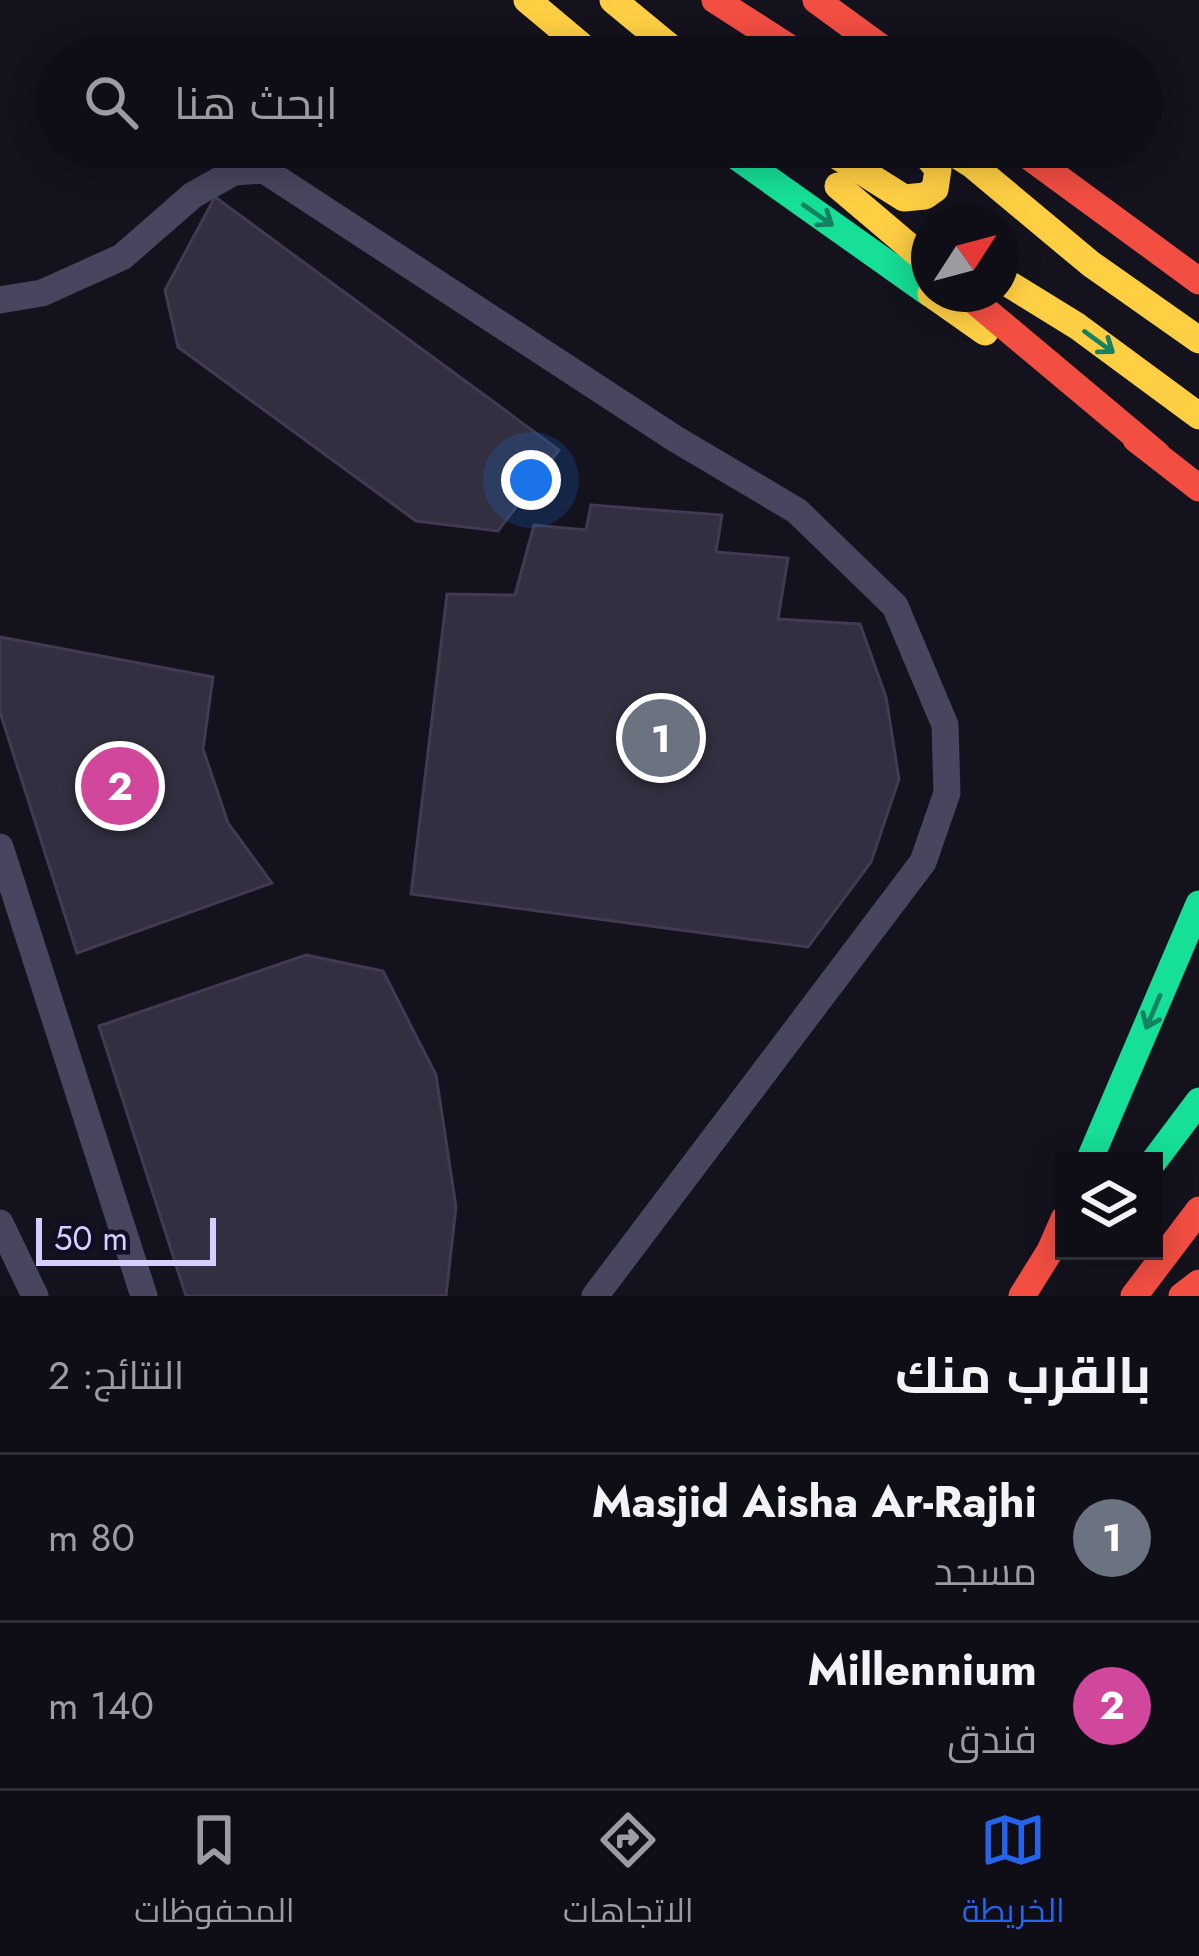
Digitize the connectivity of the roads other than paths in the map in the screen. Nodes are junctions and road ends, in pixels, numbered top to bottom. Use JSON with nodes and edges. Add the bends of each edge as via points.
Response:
{"nodes":[{"id":1,"x":526,"y":0,"type":"edge"},
{"id":2,"x":613,"y":0,"type":"edge"},
{"id":3,"x":816,"y":0,"type":"edge"},
{"id":4,"x":723,"y":5,"type":"edge"},
{"id":5,"x":570,"y":36,"type":"edge"},
{"id":6,"x":657,"y":36,"type":"edge"},
{"id":7,"x":769,"y":36,"type":"edge"},
{"id":8,"x":865,"y":36,"type":"edge"},
{"id":9,"x":753,"y":168,"type":"edge"},
{"id":10,"x":825,"y":168,"type":"edge"},
{"id":11,"x":831,"y":168,"type":"edge"},
{"id":12,"x":841,"y":168,"type":"edge"},
{"id":13,"x":937,"y":168,"type":"edge"},
{"id":14,"x":976,"y":168,"type":"edge"},
{"id":15,"x":1020,"y":168,"type":"edge"},
{"id":16,"x":1045,"y":168,"type":"edge"},
{"id":17,"x":911,"y":223,"type":"edge"},
{"id":18,"x":911,"y":247,"type":"edge"},
{"id":19,"x":1091,"y":264,"type":"junction"},
{"id":20,"x":911,"y":280,"type":"edge"},
{"id":21,"x":1199,"y":280,"type":"edge"},
{"id":22,"x":1019,"y":290,"type":"edge"},
{"id":23,"x":0,"y":300,"type":"edge"},
{"id":24,"x":957,"y":312,"type":"edge"},
{"id":25,"x":987,"y":312,"type":"edge"},
{"id":26,"x":1198,"y":339,"type":"edge"},
{"id":27,"x":1199,"y":416,"type":"edge"},
{"id":28,"x":1157,"y":454,"type":"junction"},
{"id":29,"x":1199,"y":488,"type":"edge"},
{"id":30,"x":0,"y":847,"type":"edge"},
{"id":31,"x":1199,"y":904,"type":"edge"},
{"id":32,"x":1199,"y":1102,"type":"edge"},
{"id":33,"x":1093,"y":1152,"type":"edge"},
{"id":34,"x":1161,"y":1152,"type":"edge"},
{"id":35,"x":1199,"y":1210,"type":"edge"},
{"id":36,"x":0,"y":1223,"type":"edge"},
{"id":37,"x":1055,"y":1240,"type":"edge"},
{"id":38,"x":1199,"y":1283,"type":"edge"},
{"id":39,"x":35,"y":1296,"type":"edge"},
{"id":40,"x":144,"y":1296,"type":"edge"},
{"id":41,"x":595,"y":1296,"type":"edge"},
{"id":42,"x":1022,"y":1296,"type":"edge"},
{"id":43,"x":1134,"y":1296,"type":"edge"},
{"id":44,"x":1182,"y":1296,"type":"edge"}],
"edges":[{"from":1,"to":5,"type":"main road"},
{"from":2,"to":6,"type":"main road"},
{"from":3,"to":8,"type":"main road"},
{"from":4,"to":7,"type":"main road"},
{"from":9,"to":20,"type":"main road","one_way":true},
{"from":10,"to":18,"type":"main road"},
{"from":11,"to":17,"type":"main road"},
{"from":12,"to":13,"type":"main road","via":[[904,198],[934,189]]},
{"from":14,"to":19,"type":"main road"},
{"from":15,"to":19,"type":"main road"},
{"from":16,"to":21,"type":"main road"},
{"from":19,"to":26,"type":"main road"},
{"from":22,"to":27,"type":"main road","one_way":true},
{"from":23,"to":41,"type":"street","via":[[42,293],[122,257],[193,195],[234,172],[264,170],[797,511],[895,606],[945,725],[947,793],[922,862]]},
{"from":24,"to":28,"type":"main road"},
{"from":25,"to":28,"type":"main road"},
{"from":28,"to":29,"type":"main road"},
{"from":30,"to":40,"type":"street"},
{"from":31,"to":33,"type":"main road","one_way":true},
{"from":32,"to":34,"type":"main road"},
{"from":35,"to":43,"type":"main road"},
{"from":36,"to":39,"type":"street"},
{"from":37,"to":42,"type":"main road"},
{"from":38,"to":44,"type":"main road"}]}
